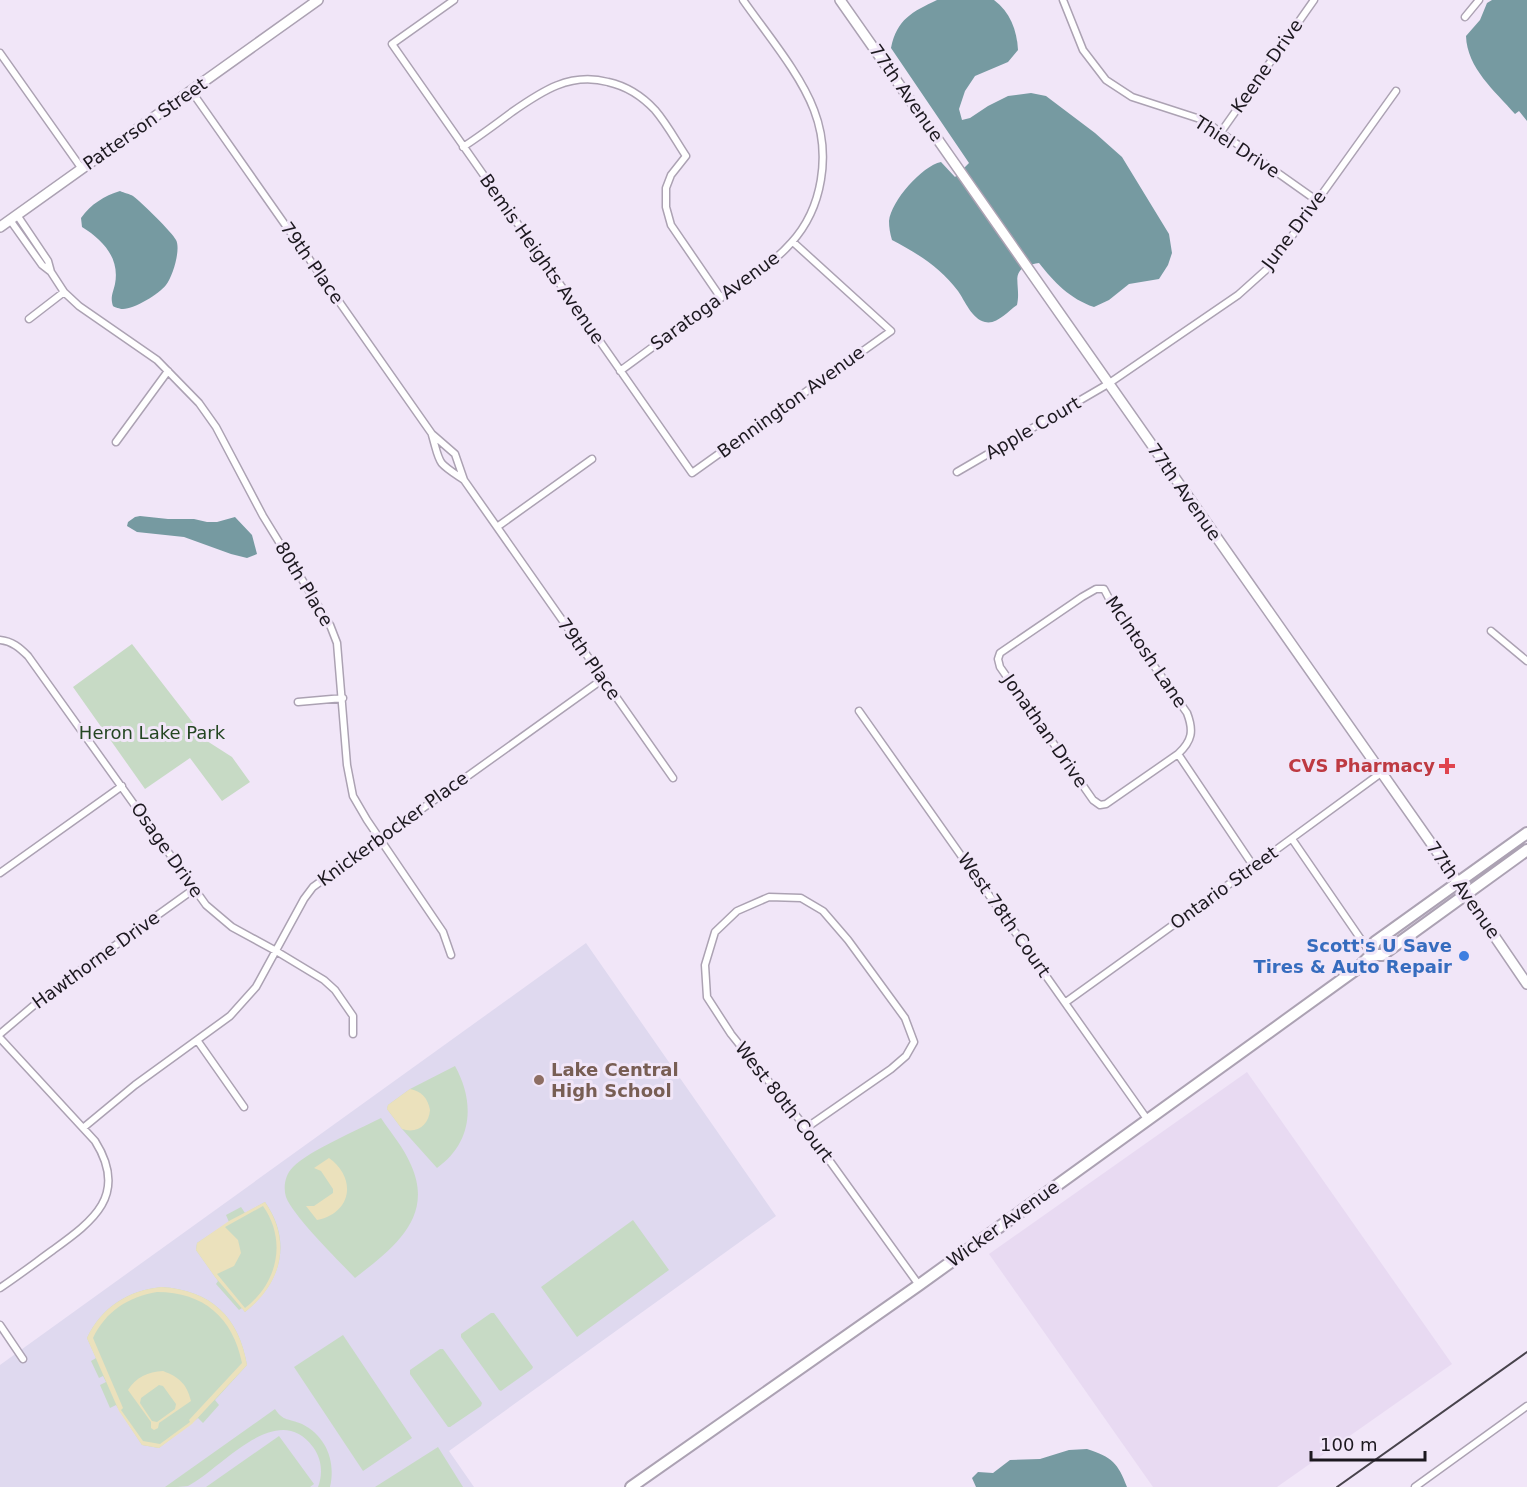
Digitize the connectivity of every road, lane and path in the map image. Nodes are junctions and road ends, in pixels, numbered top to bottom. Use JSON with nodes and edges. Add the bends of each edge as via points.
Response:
{"nodes":[{"id":1,"x":318,"y":0,"type":"edge"},
{"id":2,"x":454,"y":0,"type":"edge"},
{"id":3,"x":743,"y":0,"type":"edge"},
{"id":4,"x":840,"y":0,"type":"edge"},
{"id":5,"x":1064,"y":0,"type":"edge"},
{"id":6,"x":1314,"y":0,"type":"edge"},
{"id":7,"x":1479,"y":0,"type":"edge"},
{"id":8,"x":1465,"y":17,"type":"dead end"},
{"id":9,"x":0,"y":53,"type":"edge"},
{"id":10,"x":1396,"y":91,"type":"dead end"},
{"id":11,"x":192,"y":92,"type":"junction"},
{"id":12,"x":1221,"y":132,"type":"junction"},
{"id":13,"x":463,"y":147,"type":"junction"},
{"id":14,"x":82,"y":169,"type":"junction"},
{"id":15,"x":1316,"y":201,"type":"junction"},
{"id":16,"x":14,"y":218,"type":"junction"},
{"id":17,"x":0,"y":227,"type":"edge"},
{"id":18,"x":793,"y":242,"type":"junction"},
{"id":19,"x":64,"y":292,"type":"junction"},
{"id":20,"x":721,"y":298,"type":"junction"},
{"id":21,"x":29,"y":319,"type":"dead end"},
{"id":22,"x":168,"y":371,"type":"junction"},
{"id":23,"x":620,"y":371,"type":"junction"},
{"id":24,"x":1108,"y":384,"type":"junction"},
{"id":25,"x":432,"y":434,"type":"junction"},
{"id":26,"x":116,"y":442,"type":"dead end"},
{"id":27,"x":592,"y":459,"type":"dead end"},
{"id":28,"x":957,"y":472,"type":"dead end"},
{"id":29,"x":692,"y":473,"type":"joint"},
{"id":30,"x":464,"y":480,"type":"junction"},
{"id":31,"x":497,"y":526,"type":"junction"},
{"id":32,"x":1491,"y":631,"type":"dead end"},
{"id":33,"x":0,"y":640,"type":"edge"},
{"id":34,"x":1000,"y":653,"type":"joint"},
{"id":35,"x":1527,"y":661,"type":"edge"},
{"id":36,"x":603,"y":679,"type":"junction"},
{"id":37,"x":343,"y":698,"type":"junction"},
{"id":38,"x":298,"y":702,"type":"dead end"},
{"id":39,"x":859,"y":711,"type":"dead end"},
{"id":40,"x":1178,"y":754,"type":"junction"},
{"id":41,"x":1381,"y":773,"type":"junction"},
{"id":42,"x":673,"y":778,"type":"dead end"},
{"id":43,"x":122,"y":786,"type":"junction"},
{"id":44,"x":1527,"y":833,"type":"edge"},
{"id":45,"x":379,"y":839,"type":"junction"},
{"id":46,"x":1292,"y":839,"type":"junction"},
{"id":47,"x":1527,"y":850,"type":"edge"},
{"id":48,"x":1254,"y":867,"type":"junction"},
{"id":49,"x":0,"y":873,"type":"edge"},
{"id":50,"x":1458,"y":882,"type":"junction"},
{"id":51,"x":194,"y":889,"type":"junction"},
{"id":52,"x":1467,"y":895,"type":"junction"},
{"id":53,"x":276,"y":951,"type":"junction"},
{"id":54,"x":451,"y":955,"type":"dead end"},
{"id":55,"x":1371,"y":955,"type":"junction"},
{"id":56,"x":1527,"y":984,"type":"edge"},
{"id":57,"x":1066,"y":1002,"type":"junction"},
{"id":58,"x":353,"y":1034,"type":"dead end"},
{"id":59,"x":0,"y":1036,"type":"edge"},
{"id":60,"x":197,"y":1040,"type":"junction"},
{"id":61,"x":244,"y":1107,"type":"dead end"},
{"id":62,"x":1147,"y":1119,"type":"junction"},
{"id":63,"x":83,"y":1128,"type":"junction"},
{"id":64,"x":806,"y":1128,"type":"junction"},
{"id":65,"x":919,"y":1285,"type":"junction"},
{"id":66,"x":0,"y":1288,"type":"edge"},
{"id":67,"x":0,"y":1325,"type":"edge"},
{"id":68,"x":23,"y":1359,"type":"dead end"},
{"id":69,"x":1527,"y":1406,"type":"edge"},
{"id":70,"x":631,"y":1487,"type":"edge"},
{"id":71,"x":1415,"y":1487,"type":"edge"}],
"edges":[{"from":1,"to":11,"type":"street","name":"Patterson Street"},
{"from":2,"to":13,"type":"street","name":"Bemis Heights Avenue","via":[[392,44]]},
{"from":3,"to":18,"type":"street","name":"Saratoga Avenue","via":[[802,85],[815,112],[822,179],[813,209]]},
{"from":4,"to":24,"type":"street","name":"77th Avenue"},
{"from":5,"to":12,"type":"street","name":"Thiel Drive","via":[[1083,50],[1106,80],[1132,97],[1203,120]]},
{"from":6,"to":12,"type":"street","name":"Keene Drive"},
{"from":7,"to":8,"type":"street"},
{"from":9,"to":14,"type":"street"},
{"from":10,"to":15,"type":"street","name":"June Drive"},
{"from":11,"to":14,"type":"street","name":"Patterson Street"},
{"from":11,"to":25,"type":"street","name":"79th Place"},
{"from":12,"to":15,"type":"street","name":"Thiel Drive"},
{"from":13,"to":20,"type":"street","via":[[543,91],[564,82],[598,79],[638,95],[655,111],[686,156],[671,175],[666,207],[671,225]]},
{"from":13,"to":23,"type":"street","name":"Bemis Heights Avenue"},
{"from":14,"to":16,"type":"street","name":"Patterson Street"},
{"from":15,"to":24,"type":"street","name":"June Drive","via":[[1279,254],[1253,282]]},
{"from":16,"to":17,"type":"street","name":"Patterson Street"},
{"from":16,"to":19,"type":"street","name":"80th Place","via":[[41,265],[51,272]]},
{"from":18,"to":20,"type":"street","name":"Saratoga Avenue"},
{"from":18,"to":29,"type":"street","name":"Bennington Avenue","via":[[891,331]]},
{"from":19,"to":21,"type":"street"},
{"from":19,"to":22,"type":"street","name":"80th Place"},
{"from":20,"to":23,"type":"street","name":"Saratoga Avenue"},
{"from":22,"to":26,"type":"street"},
{"from":22,"to":37,"type":"street","name":"80th Place","via":[[216,427],[263,516],[330,625],[337,643]]},
{"from":23,"to":29,"type":"street","name":"Bemis Heights Avenue"},
{"from":24,"to":28,"type":"street","name":"Apple Court"},
{"from":24,"to":41,"type":"street","name":"77th Avenue"},
{"from":25,"to":30,"type":"street","name":"79th Place","via":[[455,454]]},
{"from":25,"to":30,"type":"street","name":"79th Place","via":[[442,466]]},
{"from":27,"to":31,"type":"street"},
{"from":30,"to":31,"type":"street","name":"79th Place"},
{"from":31,"to":36,"type":"street","name":"79th Place"},
{"from":32,"to":35,"type":"street"},
{"from":33,"to":43,"type":"street","name":"Osage Drive","via":[[18,646],[28,656]]},
{"from":34,"to":40,"type":"street","name":"Jonathan Drive","via":[[1000,667],[1100,805]]},
{"from":34,"to":40,"type":"street","name":"Mclntosh Lane","via":[[1082,597],[1104,589],[1187,713],[1192,735]]},
{"from":36,"to":42,"type":"street","name":"79th Place"},
{"from":36,"to":45,"type":"street","name":"Knickerbocker Place"},
{"from":37,"to":38,"type":"street"},
{"from":37,"to":45,"type":"street","name":"80th Place","via":[[353,796]]},
{"from":39,"to":57,"type":"street","name":"West 78th Court"},
{"from":40,"to":48,"type":"street"},
{"from":41,"to":46,"type":"street","name":"Ontario Street"},
{"from":41,"to":50,"type":"street","name":"77th Avenue"},
{"from":43,"to":49,"type":"street"},
{"from":43,"to":51,"type":"street","name":"Osage Drive"},
{"from":44,"to":50,"type":"highway","name":"Wicker Avenue"},
{"from":45,"to":53,"type":"street","name":"Knickerbocker Place","via":[[313,887]]},
{"from":45,"to":54,"type":"street","name":"80th Place","via":[[443,932]]},
{"from":46,"to":48,"type":"street","name":"Ontario Street"},
{"from":46,"to":55,"type":"street"},
{"from":47,"to":52,"type":"highway","name":"Wicker Avenue"},
{"from":48,"to":57,"type":"street","name":"Ontario Street"},
{"from":50,"to":52,"type":"street","name":"77th Avenue"},
{"from":50,"to":55,"type":"highway","name":"Wicker Avenue","via":[[1375,942]]},
{"from":51,"to":53,"type":"street","name":"Osage Drive","via":[[219,918]]},
{"from":51,"to":59,"type":"street","name":"Hawthorne Drive","via":[[46,994]]},
{"from":52,"to":55,"type":"highway","name":"Wicker Avenue","via":[[1382,955]]},
{"from":52,"to":56,"type":"street","name":"77th Avenue"},
{"from":53,"to":58,"type":"street","name":"Osage Drive","via":[[335,990],[353,1016]]},
{"from":53,"to":60,"type":"street","name":"Knickerbocker Place","via":[[244,1002]]},
{"from":55,"to":62,"type":"highway","name":"Wicker Avenue"},
{"from":57,"to":62,"type":"street","name":"West 78th Court"},
{"from":59,"to":63,"type":"street"},
{"from":60,"to":61,"type":"street"},
{"from":60,"to":63,"type":"street","name":"Knickerbocker Place","via":[[118,1097]]},
{"from":62,"to":65,"type":"highway","name":"Wicker Avenue"},
{"from":63,"to":66,"type":"street","via":[[105,1161],[108,1181],[102,1205],[86,1227]]},
{"from":64,"to":64,"type":"street","name":"West 80th Court","via":[[731,1034],[707,997],[705,965],[715,932],[737,911],[769,897],[801,898],[823,911],[905,1018],[914,1042],[891,1069]]},
{"from":64,"to":65,"type":"street","name":"West 80th Court"},
{"from":65,"to":70,"type":"highway","name":"Wicker Avenue"},
{"from":67,"to":68,"type":"street"},
{"from":69,"to":71,"type":"street"}]}
